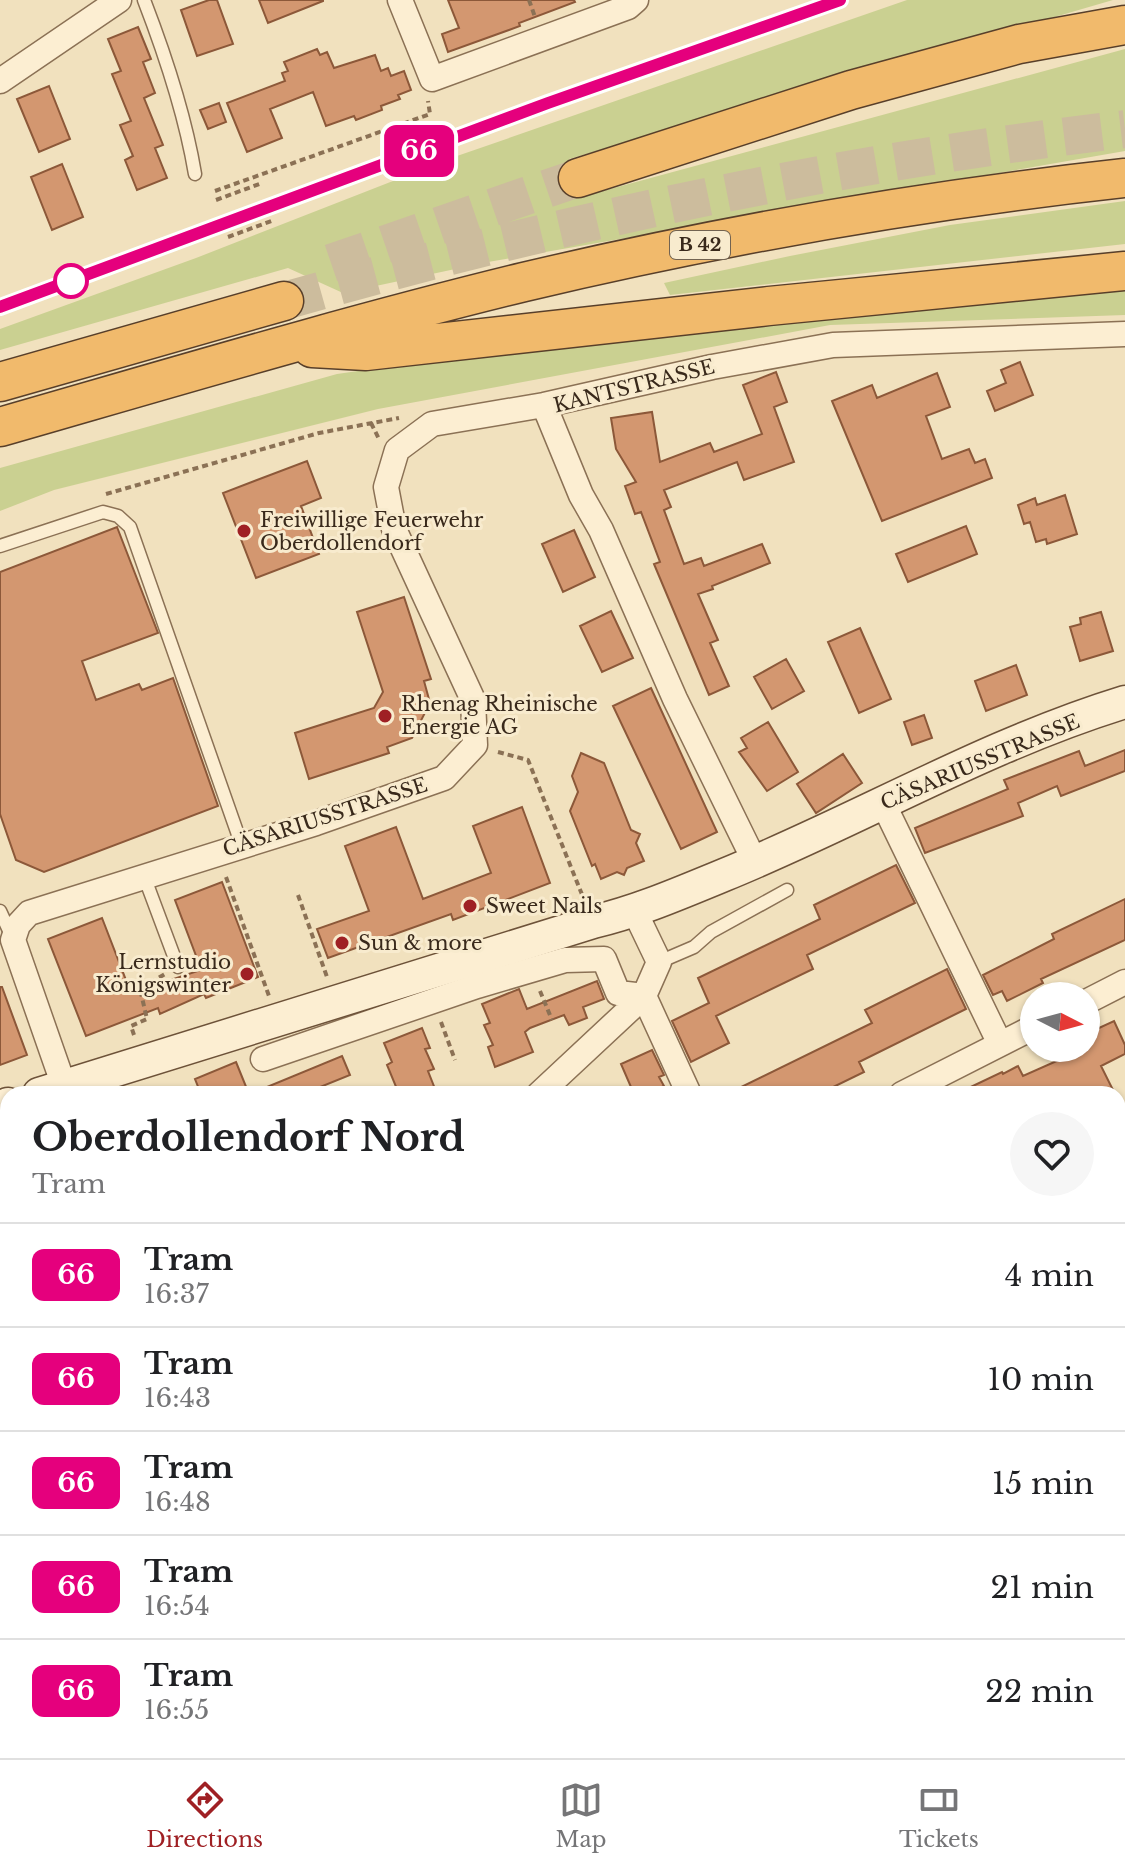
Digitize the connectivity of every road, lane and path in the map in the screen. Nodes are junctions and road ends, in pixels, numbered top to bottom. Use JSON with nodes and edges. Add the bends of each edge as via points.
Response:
{"nodes":[{"id":1,"x":119,"y":0,"type":"edge"},
{"id":2,"x":144,"y":0,"type":"edge"},
{"id":3,"x":400,"y":0,"type":"edge"},
{"id":4,"x":636,"y":0,"type":"edge"},
{"id":5,"x":1119,"y":23,"type":"edge"},
{"id":6,"x":432,"y":79,"type":"junction"},
{"id":7,"x":0,"y":81,"type":"edge"},
{"id":8,"x":195,"y":174,"type":"dead end"},
{"id":9,"x":578,"y":178,"type":"tunnel mouth"},
{"id":10,"x":1125,"y":178,"type":"edge"},
{"id":11,"x":262,"y":183,"type":"dead end"},
{"id":12,"x":274,"y":220,"type":"dead end"},
{"id":13,"x":228,"y":237,"type":"dead end"},
{"id":14,"x":1125,"y":271,"type":"edge"},
{"id":15,"x":283,"y":291,"type":"tunnel mouth"},
{"id":16,"x":1125,"y":334,"type":"edge"},
{"id":17,"x":281,"y":346,"type":"junction"},
{"id":18,"x":0,"y":382,"type":"edge"},
{"id":19,"x":544,"y":405,"type":"junction"},
{"id":20,"x":432,"y":424,"type":"junction"},
{"id":21,"x":0,"y":427,"type":"edge"},
{"id":22,"x":104,"y":494,"type":"dead end"},
{"id":23,"x":0,"y":546,"type":"edge"},
{"id":24,"x":1123,"y":707,"type":"edge"},
{"id":25,"x":475,"y":745,"type":"junction"},
{"id":26,"x":883,"y":803,"type":"junction"},
{"id":27,"x":242,"y":846,"type":"junction"},
{"id":28,"x":755,"y":862,"type":"junction"},
{"id":29,"x":144,"y":876,"type":"junction"},
{"id":30,"x":227,"y":878,"type":"dead end"},
{"id":31,"x":787,"y":890,"type":"dead end"},
{"id":32,"x":298,"y":895,"type":"dead end"},
{"id":33,"x":0,"y":911,"type":"edge"},
{"id":34,"x":635,"y":912,"type":"junction"},
{"id":35,"x":593,"y":922,"type":"junction"},
{"id":36,"x":13,"y":940,"type":"junction"},
{"id":37,"x":659,"y":962,"type":"junction"},
{"id":38,"x":178,"y":967,"type":"joint"},
{"id":39,"x":531,"y":970,"type":"junction"},
{"id":40,"x":1125,"y":982,"type":"edge"},
{"id":41,"x":1100,"y":995,"type":"edge"},
{"id":42,"x":644,"y":996,"type":"junction"},
{"id":43,"x":336,"y":1001,"type":"junction"},
{"id":44,"x":432,"y":1001,"type":"junction"},
{"id":45,"x":552,"y":1020,"type":"dead end"},
{"id":46,"x":277,"y":1021,"type":"junction"},
{"id":47,"x":1020,"y":1034,"type":"edge"},
{"id":48,"x":1000,"y":1044,"type":"junction"},
{"id":49,"x":263,"y":1059,"type":"dead end"},
{"id":50,"x":455,"y":1060,"type":"dead end"},
{"id":51,"x":145,"y":1062,"type":"junction"},
{"id":52,"x":51,"y":1086,"type":"edge"},
{"id":53,"x":65,"y":1086,"type":"edge"},
{"id":54,"x":548,"y":1086,"type":"edge"},
{"id":55,"x":685,"y":1086,"type":"edge"},
{"id":56,"x":918,"y":1086,"type":"edge"}],
"edges":[{"from":1,"to":7,"type":"street"},
{"from":2,"to":8,"type":"lane","via":[[167,60]]},
{"from":3,"to":6,"type":"street"},
{"from":4,"to":6,"type":"street"},
{"from":5,"to":9,"type":"highway","via":[[851,90]]},
{"from":6,"to":11,"type":"path","via":[[427,93],[430,114],[215,191],[217,199]]},
{"from":10,"to":17,"type":"highway","number":"B 42","via":[[899,209],[649,255]]},
{"from":12,"to":13,"type":"path"},
{"from":14,"to":17,"type":"highway","number":"B 42","via":[[366,351]]},
{"from":15,"to":18,"type":"highway","via":[[186,327]]},
{"from":16,"to":19,"type":"street","name":"KANTSTRASSE","via":[[833,345]]},
{"from":17,"to":21,"type":"highway","number":"B 42"},
{"from":19,"to":20,"type":"street"},
{"from":19,"to":28,"type":"street","name":"KANTSTRASSE","via":[[675,699]]},
{"from":20,"to":22,"type":"path","via":[[425,414],[319,433]]},
{"from":20,"to":25,"type":"street","via":[[397,450],[386,487],[394,529],[473,700]]},
{"from":23,"to":27,"type":"lane","via":[[103,512],[130,527]]},
{"from":24,"to":26,"type":"main road","name":"CÄSARIUSSTRASSE","via":[[951,770]]},
{"from":25,"to":27,"type":"street","name":"CÄSARIUSSTRASSE","via":[[444,778]]},
{"from":25,"to":35,"type":"path","via":[[528,760]]},
{"from":26,"to":28,"type":"main road","name":"CÄSARIUSSTRASSE"},
{"from":26,"to":48,"type":"street"},
{"from":27,"to":29,"type":"street","name":"CÄSARIUSSTRASSE"},
{"from":28,"to":34,"type":"main road","name":"CÄSARIUSSTRASSE"},
{"from":29,"to":36,"type":"street","name":"CÄSARIUSSTRASSE","via":[[29,913]]},
{"from":29,"to":38,"type":"lane"},
{"from":30,"to":46,"type":"path"},
{"from":31,"to":37,"type":"lane","via":[[694,947]]},
{"from":32,"to":43,"type":"path"},
{"from":33,"to":36,"type":"lane"},
{"from":34,"to":35,"type":"main road","name":"CÄSARIUSSTRASSE"},
{"from":34,"to":37,"type":"street"},
{"from":35,"to":43,"type":"main road","name":"CÄSARIUSSTRASSE"},
{"from":36,"to":52,"type":"street","name":"CÄSARIUSSTRASSE"},
{"from":37,"to":42,"type":"street"},
{"from":38,"to":51,"type":"path","via":[[140,989],[147,1019],[131,1026]]},
{"from":39,"to":42,"type":"street","via":[[565,960],[604,959],[618,993]]},
{"from":39,"to":44,"type":"street"},
{"from":39,"to":45,"type":"path"},
{"from":40,"to":41,"type":"street"},
{"from":42,"to":54,"type":"street"},
{"from":42,"to":55,"type":"street"},
{"from":43,"to":46,"type":"main road","name":"CÄSARIUSSTRASSE"},
{"from":44,"to":49,"type":"street"},
{"from":44,"to":50,"type":"path"},
{"from":46,"to":51,"type":"main road","name":"CÄSARIUSSTRASSE"},
{"from":47,"to":48,"type":"street"},
{"from":48,"to":56,"type":"street"},
{"from":51,"to":53,"type":"main road","name":"CÄSARIUSSTRASSE"}]}
